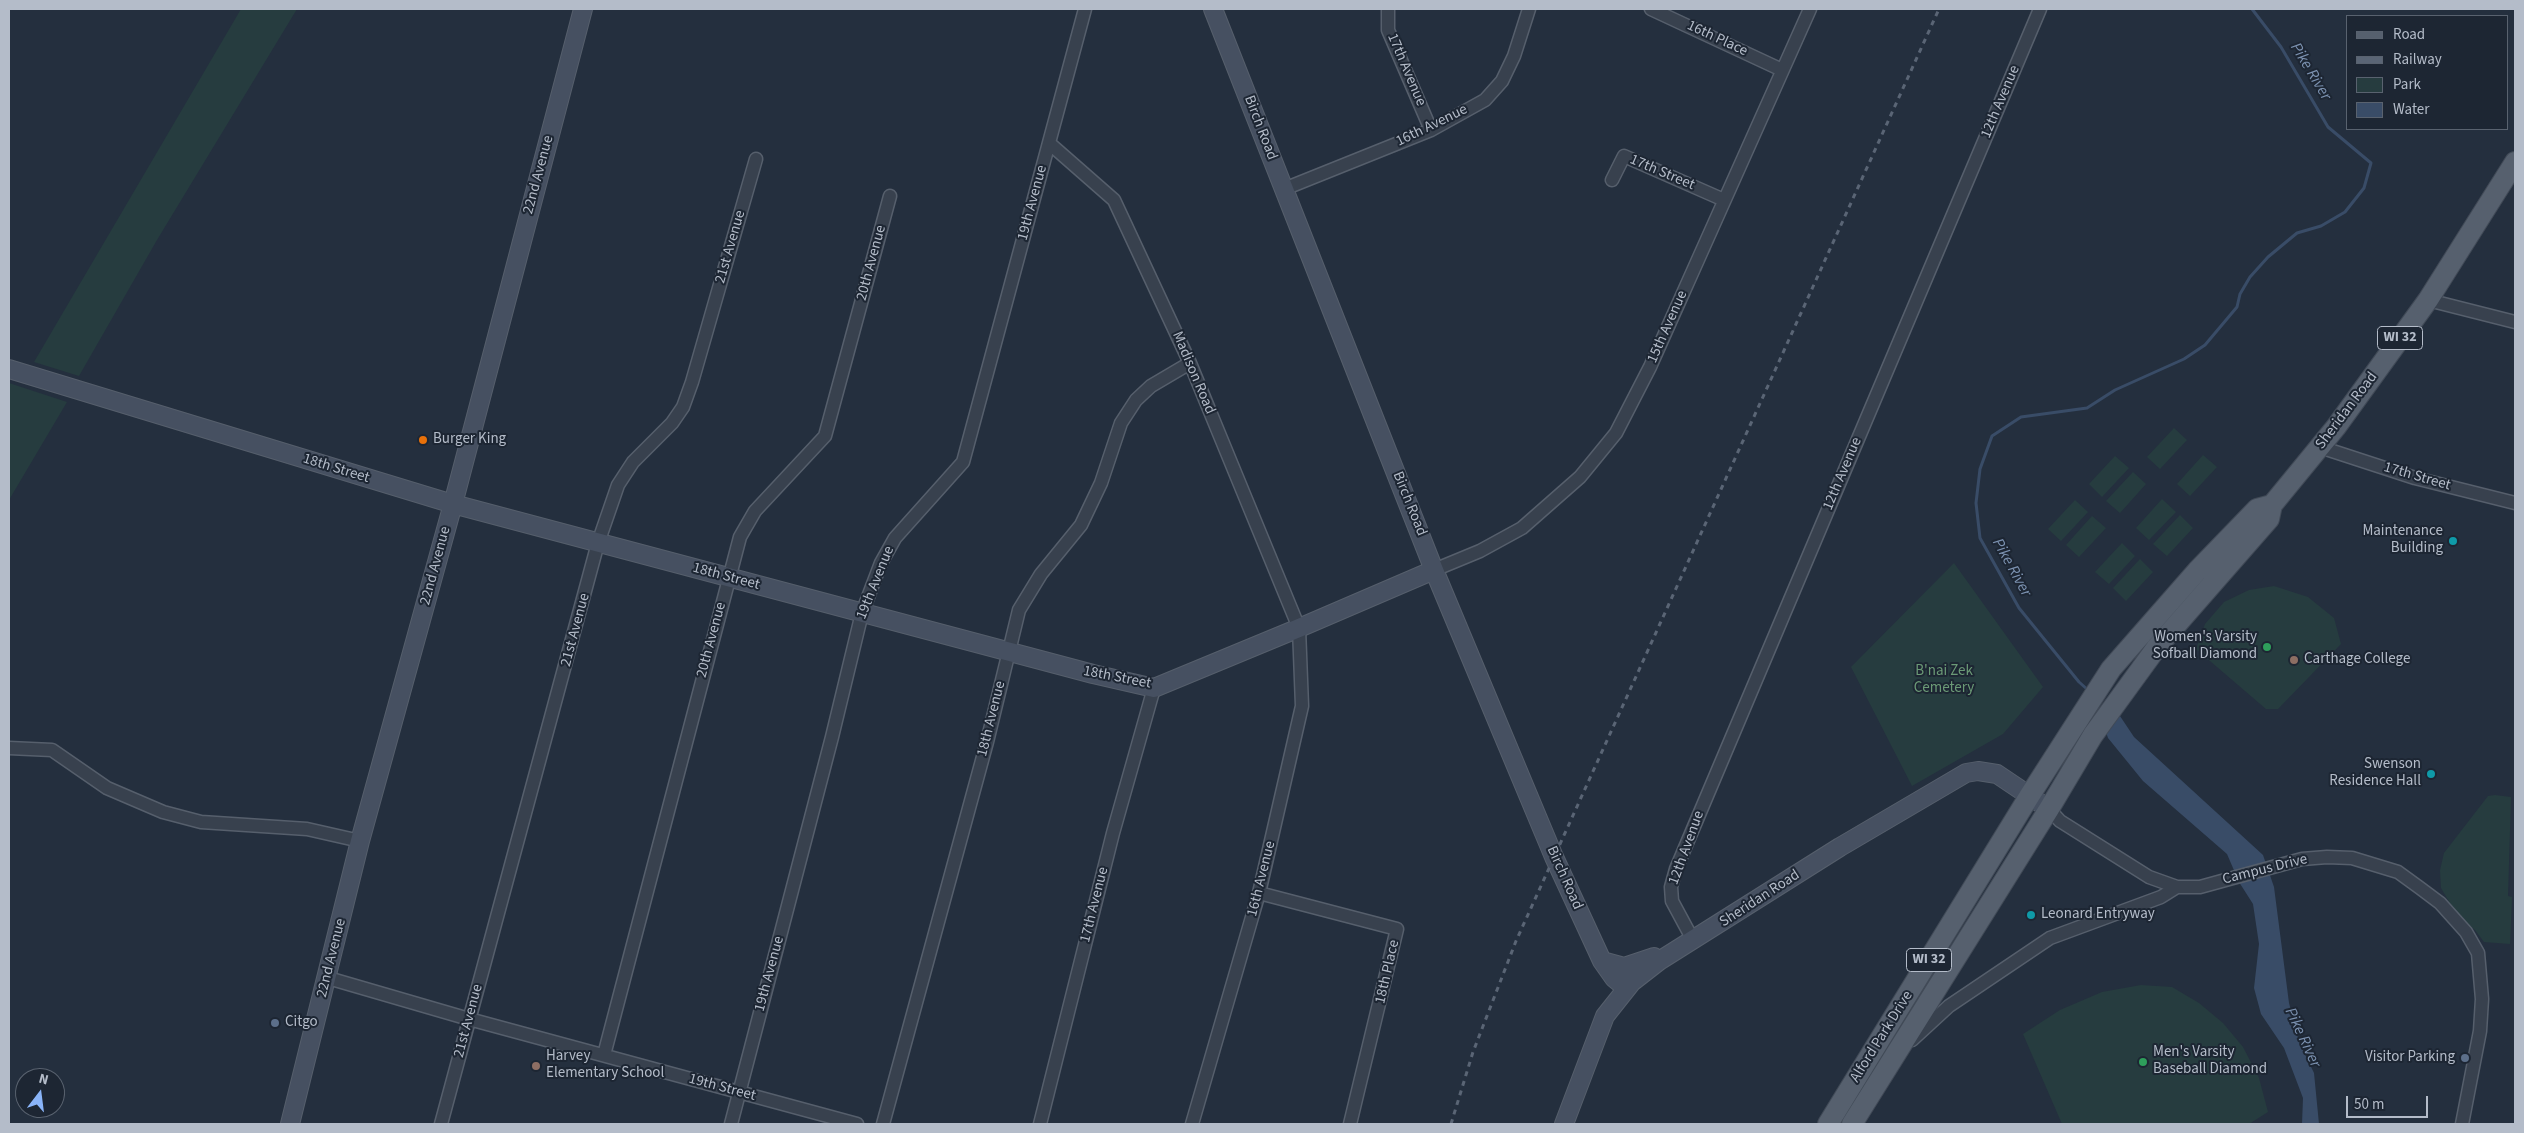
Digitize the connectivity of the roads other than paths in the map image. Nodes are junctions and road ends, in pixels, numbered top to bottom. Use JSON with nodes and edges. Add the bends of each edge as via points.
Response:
{"nodes":[{"id":1,"x":583,"y":9,"type":"edge"},
{"id":2,"x":1085,"y":9,"type":"edge"},
{"id":3,"x":1213,"y":9,"type":"edge"},
{"id":4,"x":1388,"y":9,"type":"edge"},
{"id":5,"x":1529,"y":9,"type":"edge"},
{"id":6,"x":1652,"y":9,"type":"edge"},
{"id":7,"x":1810,"y":9,"type":"edge"},
{"id":8,"x":2040,"y":9,"type":"edge"},
{"id":9,"x":1782,"y":70,"type":"junction"},
{"id":10,"x":1431,"y":130,"type":"junction"},
{"id":11,"x":1049,"y":143,"type":"junction"},
{"id":12,"x":756,"y":159,"type":"dead end"},
{"id":13,"x":2515,"y":162,"type":"edge"},
{"id":14,"x":1612,"y":180,"type":"dead end"},
{"id":15,"x":1284,"y":189,"type":"junction"},
{"id":16,"x":890,"y":196,"type":"dead end"},
{"id":17,"x":1724,"y":200,"type":"junction"},
{"id":18,"x":2428,"y":300,"type":"junction"},
{"id":19,"x":2515,"y":322,"type":"edge"},
{"id":20,"x":1190,"y":363,"type":"junction"},
{"id":21,"x":9,"y":369,"type":"edge"},
{"id":22,"x":2320,"y":447,"type":"junction"},
{"id":23,"x":2515,"y":503,"type":"edge"},
{"id":24,"x":453,"y":504,"type":"junction"},
{"id":25,"x":2272,"y":505,"type":"junction"},
{"id":26,"x":598,"y":543,"type":"junction"},
{"id":27,"x":1434,"y":570,"type":"junction"},
{"id":28,"x":728,"y":577,"type":"junction"},
{"id":29,"x":862,"y":613,"type":"junction"},
{"id":30,"x":1299,"y":628,"type":"junction"},
{"id":31,"x":1009,"y":652,"type":"junction"},
{"id":32,"x":1154,"y":688,"type":"junction"},
{"id":33,"x":9,"y":748,"type":"edge"},
{"id":34,"x":2030,"y":796,"type":"junction"},
{"id":35,"x":2049,"y":810,"type":"junction"},
{"id":36,"x":360,"y":840,"type":"junction"},
{"id":37,"x":2177,"y":888,"type":"junction"},
{"id":38,"x":1259,"y":893,"type":"junction"},
{"id":39,"x":1693,"y":940,"type":"junction"},
{"id":40,"x":1670,"y":954,"type":"junction"},
{"id":41,"x":1602,"y":961,"type":"junction"},
{"id":42,"x":328,"y":978,"type":"junction"},
{"id":43,"x":1626,"y":988,"type":"junction"},
{"id":44,"x":469,"y":1019,"type":"junction"},
{"id":45,"x":604,"y":1055,"type":"junction"},
{"id":46,"x":1893,"y":1059,"type":"junction"},
{"id":47,"x":740,"y":1092,"type":"junction"},
{"id":48,"x":290,"y":1124,"type":"edge"},
{"id":49,"x":441,"y":1124,"type":"edge"},
{"id":50,"x":731,"y":1124,"type":"edge"},
{"id":51,"x":857,"y":1124,"type":"edge"},
{"id":52,"x":883,"y":1124,"type":"edge"},
{"id":53,"x":1040,"y":1124,"type":"edge"},
{"id":54,"x":1192,"y":1124,"type":"edge"},
{"id":55,"x":1350,"y":1124,"type":"edge"},
{"id":56,"x":1564,"y":1124,"type":"edge"},
{"id":57,"x":1828,"y":1124,"type":"edge"},
{"id":58,"x":1852,"y":1124,"type":"edge"},
{"id":59,"x":2462,"y":1124,"type":"edge"}],
"edges":[{"from":1,"to":24,"type":"street","name":"22nd Avenue"},
{"from":2,"to":11,"type":"street","name":"19th Avenue"},
{"from":3,"to":15,"type":"street","name":"Birch Road"},
{"from":4,"to":10,"type":"street","name":"17th Avenue","via":[[1388,30]]},
{"from":5,"to":10,"type":"street","name":"16th Avenue","via":[[1502,81],[1485,100]]},
{"from":6,"to":9,"type":"street","name":"16th Place"},
{"from":7,"to":9,"type":"street","name":"15th Avenue"},
{"from":8,"to":39,"type":"street","name":"12th Avenue","via":[[1676,869],[1672,901]]},
{"from":9,"to":17,"type":"street","name":"15th Avenue"},
{"from":10,"to":15,"type":"street","name":"16th Avenue"},
{"from":11,"to":20,"type":"street","name":"Madison Road","via":[[1114,200]]},
{"from":11,"to":29,"type":"street","name":"19th Avenue","via":[[963,462],[895,538],[881,563]]},
{"from":12,"to":26,"type":"street","name":"21st Avenue","via":[[683,407],[672,423],[633,462],[618,485]]},
{"from":13,"to":18,"type":"main road","name":"Sheridan Road","number":"WI 32"},
{"from":14,"to":17,"type":"street","name":"17th Street","via":[[1624,156]]},
{"from":15,"to":27,"type":"street","name":"Birch Road"},
{"from":16,"to":28,"type":"street","name":"20th Avenue","via":[[825,436],[755,511],[740,537]]},
{"from":17,"to":27,"type":"street","name":"15th Avenue","via":[[1628,412],[1595,460],[1564,493],[1522,528],[1480,551]]},
{"from":18,"to":19,"type":"street"},
{"from":18,"to":22,"type":"main road","name":"Sheridan Road","number":"WI 32"},
{"from":20,"to":30,"type":"street","name":"Madison Road"},
{"from":20,"to":31,"type":"street","name":"18th Avenue","via":[[1151,386],[1136,400],[1122,423],[1101,483],[1081,525],[1041,574],[1019,610]]},
{"from":21,"to":24,"type":"street","name":"18th Street"},
{"from":22,"to":23,"type":"street","name":"17th Street","via":[[2415,478]]},
{"from":22,"to":25,"type":"main road","name":"Sheridan Road","number":"WI 32"},
{"from":24,"to":26,"type":"street","name":"18th Street"},
{"from":24,"to":36,"type":"street","name":"22nd Avenue"},
{"from":25,"to":34,"type":"main road","name":"Sheridan Road","number":"WI 32","via":[[2257,509],[2197,571],[2111,669]]},
{"from":25,"to":35,"type":"main road","name":"Sheridan Road","number":"WI 32","via":[[2269,519],[2179,620],[2125,688]]},
{"from":26,"to":28,"type":"street","name":"18th Street"},
{"from":26,"to":44,"type":"street","name":"21st Avenue"},
{"from":27,"to":30,"type":"street","name":"18th Street"},
{"from":27,"to":41,"type":"street","name":"Birch Road","via":[[1554,857]]},
{"from":28,"to":29,"type":"street","name":"18th Street"},
{"from":28,"to":45,"type":"street","name":"20th Avenue"},
{"from":29,"to":31,"type":"street","name":"18th Street"},
{"from":29,"to":47,"type":"street","name":"19th Avenue"},
{"from":30,"to":32,"type":"street","name":"18th Street"},
{"from":30,"to":38,"type":"street","name":"16th Avenue","via":[[1302,706]]},
{"from":31,"to":32,"type":"street","name":"18th Street"},
{"from":31,"to":52,"type":"street","name":"18th Avenue"},
{"from":32,"to":53,"type":"street","name":"17th Avenue","via":[[1113,833]]},
{"from":33,"to":36,"type":"street","via":[[52,750],[107,788],[173,815],[222,825],[307,829]]},
{"from":34,"to":35,"type":"street","name":"Sheridan Road"},
{"from":34,"to":39,"type":"street","name":"Sheridan Road","via":[[1997,774],[1978,771],[1966,774],[1840,847]]},
{"from":34,"to":57,"type":"main road","name":"Alford Park Drive","number":"WI 32"},
{"from":35,"to":37,"type":"street","via":[[2060,821],[2150,877]]},
{"from":35,"to":46,"type":"main road","name":"Alford Park Drive","number":"WI 32"},
{"from":36,"to":42,"type":"street","name":"22nd Avenue"},
{"from":37,"to":46,"type":"street","name":"Campus Drive","via":[[2161,897],[2050,938],[1948,1006]]},
{"from":37,"to":59,"type":"street","name":"Campus Drive","via":[[2200,887],[2272,866],[2327,857],[2352,858],[2398,872],[2440,903],[2466,932],[2478,953],[2482,999],[2480,1031]]},
{"from":38,"to":54,"type":"street","name":"16th Avenue"},
{"from":38,"to":55,"type":"street","name":"18th Place","via":[[1398,929]]},
{"from":39,"to":40,"type":"street","name":"Sheridan Road"},
{"from":40,"to":41,"type":"street","via":[[1624,968]]},
{"from":40,"to":43,"type":"street","name":"Sheridan Road"},
{"from":41,"to":43,"type":"street","name":"Birch Road"},
{"from":42,"to":44,"type":"street","name":"19th Street"},
{"from":42,"to":48,"type":"street","name":"22nd Avenue"},
{"from":43,"to":56,"type":"street","name":"Sheridan Road","via":[[1600,1028]]},
{"from":44,"to":45,"type":"street","name":"19th Street"},
{"from":44,"to":49,"type":"street","name":"21st Avenue"},
{"from":45,"to":47,"type":"street","name":"19th Street"},
{"from":46,"to":58,"type":"main road","name":"Alford Park Drive","number":"WI 32"},
{"from":47,"to":50,"type":"street","name":"19th Avenue"},
{"from":47,"to":51,"type":"street","name":"19th Street"}]}
